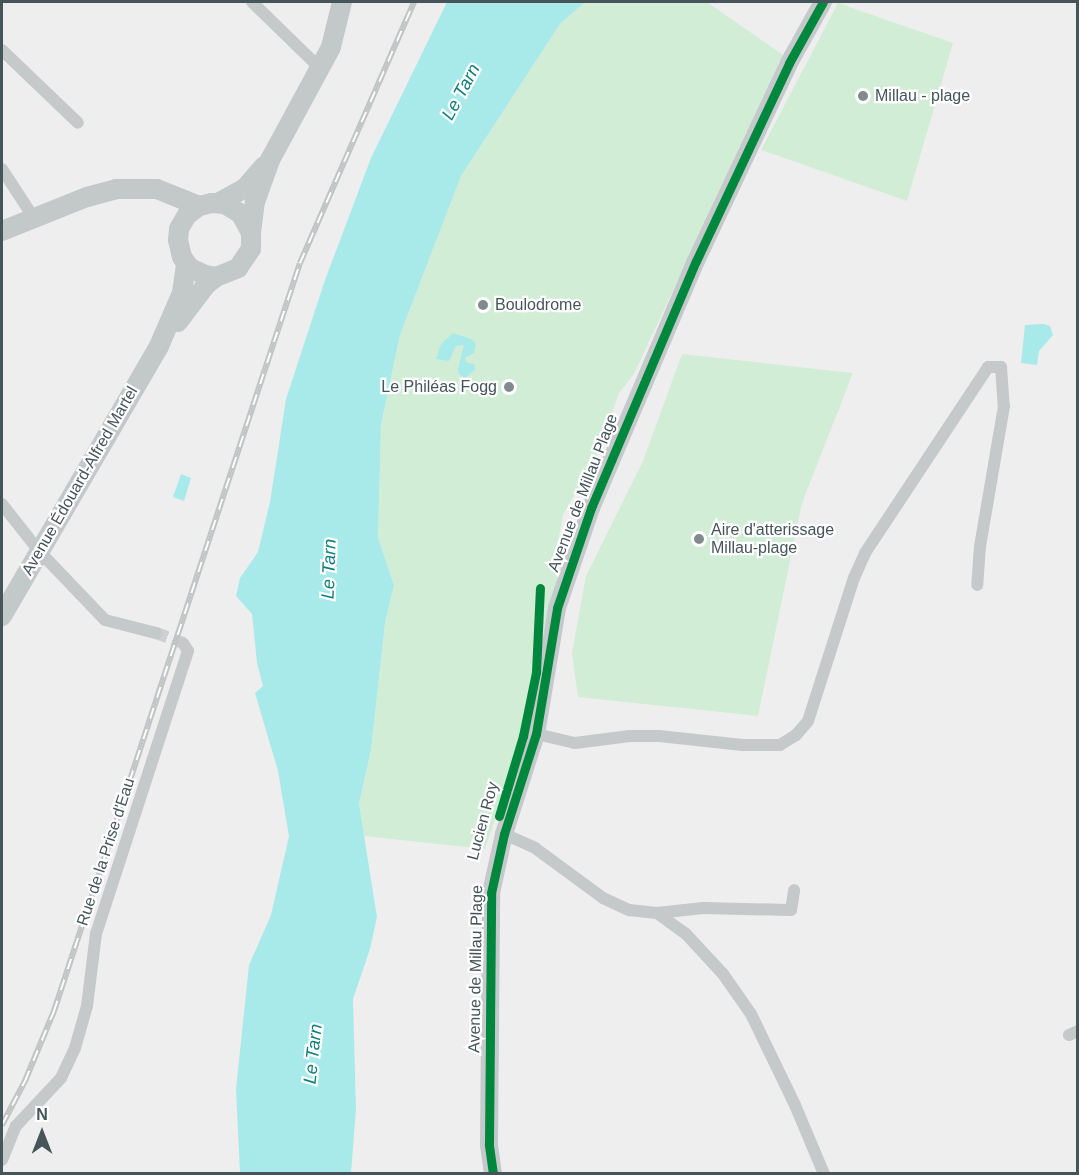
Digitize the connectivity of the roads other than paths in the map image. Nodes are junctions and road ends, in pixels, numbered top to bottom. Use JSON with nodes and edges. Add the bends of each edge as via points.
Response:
{"nodes":[{"id":1,"x":252,"y":2,"type":"edge"},
{"id":2,"x":342,"y":2,"type":"edge"},
{"id":3,"x":823,"y":2,"type":"edge"},
{"id":4,"x":2,"y":50,"type":"edge"},
{"id":5,"x":321,"y":69,"type":"junction"},
{"id":6,"x":78,"y":123,"type":"dead end"},
{"id":7,"x":270,"y":159,"type":"junction"},
{"id":8,"x":2,"y":169,"type":"edge"},
{"id":9,"x":131,"y":189,"type":"junction"},
{"id":10,"x":209,"y":205,"type":"junction"},
{"id":11,"x":34,"y":218,"type":"junction"},
{"id":12,"x":179,"y":229,"type":"junction"},
{"id":13,"x":2,"y":231,"type":"edge"},
{"id":14,"x":251,"y":233,"type":"junction"},
{"id":15,"x":186,"y":264,"type":"junction"},
{"id":16,"x":216,"y":277,"type":"junction"},
{"id":17,"x":159,"y":346,"type":"junction"},
{"id":18,"x":2,"y":504,"type":"edge"},
{"id":19,"x":39,"y":551,"type":"junction"},
{"id":20,"x":977,"y":585,"type":"dead end"},
{"id":21,"x":4,"y":606,"type":"edge"},
{"id":22,"x":156,"y":633,"type":"tunnel mouth"},
{"id":23,"x":183,"y":643,"type":"dead end"},
{"id":24,"x":536,"y":734,"type":"junction"},
{"id":25,"x":504,"y":834,"type":"junction"},
{"id":26,"x":794,"y":890,"type":"dead end"},
{"id":27,"x":657,"y":913,"type":"junction"},
{"id":28,"x":2,"y":1160,"type":"edge"},
{"id":29,"x":493,"y":1173,"type":"edge"},
{"id":30,"x":824,"y":1173,"type":"edge"}],
"edges":[{"from":1,"to":5,"type":"street"},
{"from":2,"to":5,"type":"main road","via":[[336,32]]},
{"from":3,"to":24,"type":"street","name":"Avenue de Millau Plage","via":[[789,63],[696,261],[591,508],[557,608]]},
{"from":4,"to":6,"type":"street"},
{"from":5,"to":7,"type":"main road"},
{"from":7,"to":10,"type":"main road","via":[[245,188]]},
{"from":7,"to":14,"type":"main road","via":[[255,202]]},
{"from":8,"to":11,"type":"street"},
{"from":9,"to":10,"type":"main road","via":[[157,189]]},
{"from":9,"to":11,"type":"main road","via":[[87,197]]},
{"from":9,"to":12,"type":"main road","via":[[163,205]]},
{"from":10,"to":12,"type":"main road","via":[[187,215]]},
{"from":10,"to":14,"type":"main road","via":[[232,207],[241,214]]},
{"from":11,"to":13,"type":"main road"},
{"from":12,"to":15,"type":"main road","via":[[178,247]]},
{"from":14,"to":16,"type":"main road","via":[[251,249],[243,263],[231,273]]},
{"from":15,"to":16,"type":"main road"},
{"from":15,"to":17,"type":"main road","name":"Avenue Édouard-Alfred Martel","via":[[182,293]]},
{"from":16,"to":17,"type":"main road","name":"Avenue Édouard-Alfred Martel","via":[[198,294]]},
{"from":17,"to":19,"type":"main road","name":"Avenue Édouard-Alfred Martel"},
{"from":18,"to":19,"type":"street"},
{"from":19,"to":21,"type":"main road","name":"Avenue Édouard-Alfred Martel"},
{"from":19,"to":22,"type":"street","via":[[105,620]]},
{"from":20,"to":24,"type":"street","via":[[1004,406],[1000,368],[988,367],[865,553],[807,721],[796,735],[780,745],[743,745],[659,736],[575,743]]},
{"from":23,"to":28,"type":"street","name":"Rue de la Prise d'Eau","via":[[188,651],[96,934],[87,1006],[75,1047],[61,1078],[16,1126]]},
{"from":24,"to":25,"type":"street","name":"Avenue de Millau Plage"},
{"from":25,"to":27,"type":"street","via":[[535,848],[603,898],[629,910]]},
{"from":25,"to":29,"type":"street","name":"Avenue de Millau Plage","via":[[489,914],[489,1144]]},
{"from":26,"to":27,"type":"street","via":[[791,910],[703,908]]},
{"from":27,"to":30,"type":"street","via":[[686,934],[723,974],[751,1014]]}]}
